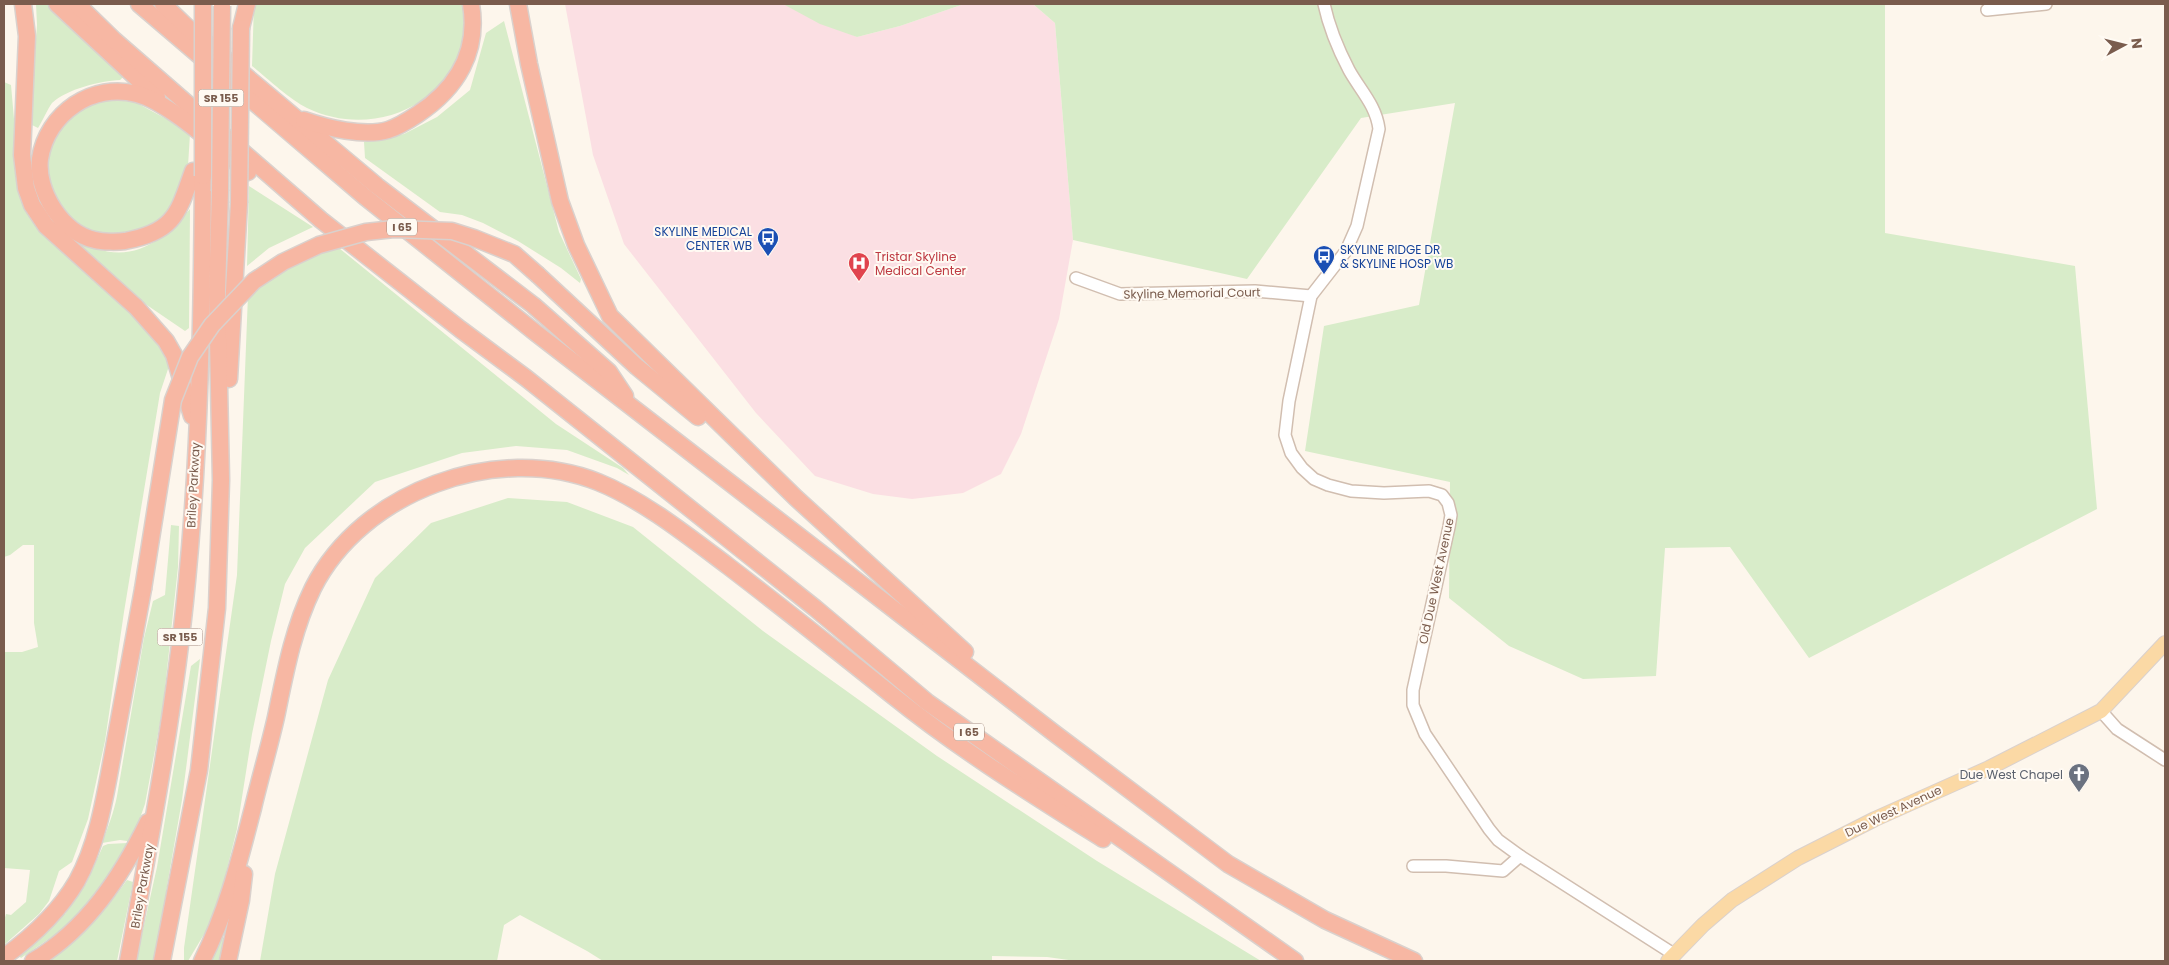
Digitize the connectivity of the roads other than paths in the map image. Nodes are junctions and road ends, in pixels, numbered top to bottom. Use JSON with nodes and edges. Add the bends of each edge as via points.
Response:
{"nodes":[{"id":1,"x":23,"y":4,"type":"edge"},
{"id":2,"x":57,"y":4,"type":"edge"},
{"id":3,"x":77,"y":4,"type":"edge"},
{"id":4,"x":139,"y":4,"type":"edge"},
{"id":5,"x":163,"y":4,"type":"edge"},
{"id":6,"x":203,"y":4,"type":"edge"},
{"id":7,"x":240,"y":4,"type":"edge"},
{"id":8,"x":247,"y":4,"type":"edge"},
{"id":9,"x":471,"y":4,"type":"edge"},
{"id":10,"x":510,"y":4,"type":"edge"},
{"id":11,"x":518,"y":4,"type":"edge"},
{"id":12,"x":1324,"y":4,"type":"edge"},
{"id":13,"x":2046,"y":4,"type":"edge"},
{"id":14,"x":222,"y":5,"type":"edge"},
{"id":15,"x":1987,"y":10,"type":"dead end"},
{"id":16,"x":241,"y":28,"type":"junction"},
{"id":17,"x":528,"y":64,"type":"junction"},
{"id":18,"x":277,"y":101,"type":"junction"},
{"id":19,"x":185,"y":122,"type":"junction"},
{"id":20,"x":198,"y":174,"type":"junction"},
{"id":21,"x":321,"y":220,"type":"junction"},
{"id":22,"x":1076,"y":278,"type":"dead end"},
{"id":23,"x":1311,"y":296,"type":"junction"},
{"id":24,"x":632,"y":406,"type":"junction"},
{"id":25,"x":194,"y":472,"type":"junction"},
{"id":26,"x":221,"y":480,"type":"junction"},
{"id":27,"x":796,"y":498,"type":"junction"},
{"id":28,"x":2165,"y":643,"type":"edge"},
{"id":29,"x":2101,"y":711,"type":"junction"},
{"id":30,"x":1054,"y":733,"type":"junction"},
{"id":31,"x":2165,"y":760,"type":"edge"},
{"id":32,"x":199,"y":770,"type":"junction"},
{"id":33,"x":157,"y":802,"type":"junction"},
{"id":34,"x":251,"y":815,"type":"junction"},
{"id":35,"x":1520,"y":856,"type":"junction"},
{"id":36,"x":1412,"y":866,"type":"dead end"},
{"id":37,"x":241,"y":900,"type":"junction"},
{"id":38,"x":1238,"y":923,"type":"junction"},
{"id":39,"x":4,"y":957,"type":"edge"},
{"id":40,"x":1672,"y":958,"type":"edge"},
{"id":41,"x":33,"y":961,"type":"edge"},
{"id":42,"x":128,"y":961,"type":"edge"},
{"id":43,"x":162,"y":961,"type":"edge"},
{"id":44,"x":170,"y":961,"type":"edge"},
{"id":45,"x":202,"y":961,"type":"edge"},
{"id":46,"x":228,"y":961,"type":"edge"},
{"id":47,"x":239,"y":961,"type":"edge"},
{"id":48,"x":1295,"y":961,"type":"edge"},
{"id":49,"x":1414,"y":961,"type":"edge"}],
"edges":[{"from":1,"to":25,"type":"highway","via":[[27,36],[22,156],[32,205],[46,226],[152,324],[174,354],[192,413]]},
{"from":2,"to":19,"type":"highway"},
{"from":3,"to":21,"type":"highway","number":"I 65"},
{"from":4,"to":24,"type":"highway","number":"I 65","via":[[364,196]]},
{"from":5,"to":18,"type":"highway","via":[[186,27]]},
{"from":6,"to":20,"type":"highway","number":"SR 155","bridge":true},
{"from":7,"to":16,"type":"highway"},
{"from":8,"to":16,"type":"highway"},
{"from":9,"to":18,"type":"highway","via":[[474,31],[463,67],[440,96],[406,122],[387,131],[344,130],[303,120]]},
{"from":10,"to":17,"type":"highway"},
{"from":11,"to":17,"type":"highway"},
{"from":12,"to":23,"type":"street","name":"Old Due West Avenue","via":[[1350,71],[1378,116],[1379,129],[1357,226],[1346,251]]},
{"from":13,"to":15,"type":"street"},
{"from":14,"to":26,"type":"highway","name":"Briley Parkway","number":"SR 155","bridge":true,"via":[[217,292]]},
{"from":16,"to":26,"type":"highway","bridge":true,"via":[[239,203],[226,461]]},
{"from":17,"to":27,"type":"highway","via":[[560,201],[576,245],[610,316]]},
{"from":18,"to":24,"type":"highway","via":[[377,186],[533,304],[609,372]]},
{"from":19,"to":20,"type":"highway","via":[[139,94],[118,90],[96,93],[76,102],[48,134],[40,159],[42,186],[52,207],[80,234],[96,240],[121,241],[140,238],[165,226],[180,209]]},
{"from":19,"to":21,"type":"highway","via":[[263,183]]},
{"from":20,"to":25,"type":"highway","name":"Briley Parkway","number":"SR 155","via":[[202,294]]},
{"from":21,"to":38,"type":"highway","number":"I 65","via":[[526,378],[815,608],[927,702]]},
{"from":22,"to":23,"type":"street","name":"Skyline Memorial Court","via":[[1120,294],[1255,291]]},
{"from":23,"to":35,"type":"street","name":"Old Due West Avenue","via":[[1289,401],[1285,435],[1291,453],[1314,479],[1328,485],[1351,491],[1384,493],[1429,491],[1442,495],[1448,503],[1449,527],[1413,690],[1413,705],[1425,734],[1489,829]]},
{"from":24,"to":30,"type":"highway","number":"I 65"},
{"from":25,"to":33,"type":"highway","name":"Briley Parkway","number":"SR 155","via":[[187,582]]},
{"from":26,"to":32,"type":"highway","name":"Briley Parkway","number":"SR 155","via":[[216,608]]},
{"from":27,"to":30,"type":"highway"},
{"from":27,"to":39,"type":"highway","bridge":true,"via":[[637,367],[514,254],[452,231],[394,229],[366,232],[320,245],[283,262],[254,282],[212,325],[190,356],[173,400],[143,589],[95,836],[77,880],[55,914]]},
{"from":28,"to":29,"type":"main road","name":"Due West Avenue"},
{"from":29,"to":31,"type":"street","via":[[2118,729]]},
{"from":29,"to":40,"type":"main road","name":"Due West Avenue","via":[[1990,768],[1868,822],[1798,858],[1732,900]]},
{"from":30,"to":49,"type":"highway","number":"I 65","via":[[1228,864],[1325,920]]},
{"from":32,"to":43,"type":"highway","name":"Briley Parkway","number":"SR 155"},
{"from":32,"to":44,"type":"highway","via":[[193,835]]},
{"from":33,"to":41,"type":"highway","via":[[131,856],[109,891],[77,927]]},
{"from":33,"to":42,"type":"highway","name":"Briley Parkway","number":"SR 155"},
{"from":34,"to":37,"type":"highway"},
{"from":34,"to":38,"type":"highway","via":[[293,641],[314,587],[330,560],[374,516],[426,488],[457,477],[509,468],[544,469],[570,474],[615,490],[692,539],[963,750]]},
{"from":34,"to":45,"type":"highway","via":[[219,928]]},
{"from":35,"to":36,"type":"street","via":[[1503,871]]},
{"from":35,"to":40,"type":"street","name":"Old Due West Avenue"},
{"from":37,"to":46,"type":"highway"},
{"from":37,"to":47,"type":"highway"},
{"from":38,"to":48,"type":"highway","number":"I 65"}]}
